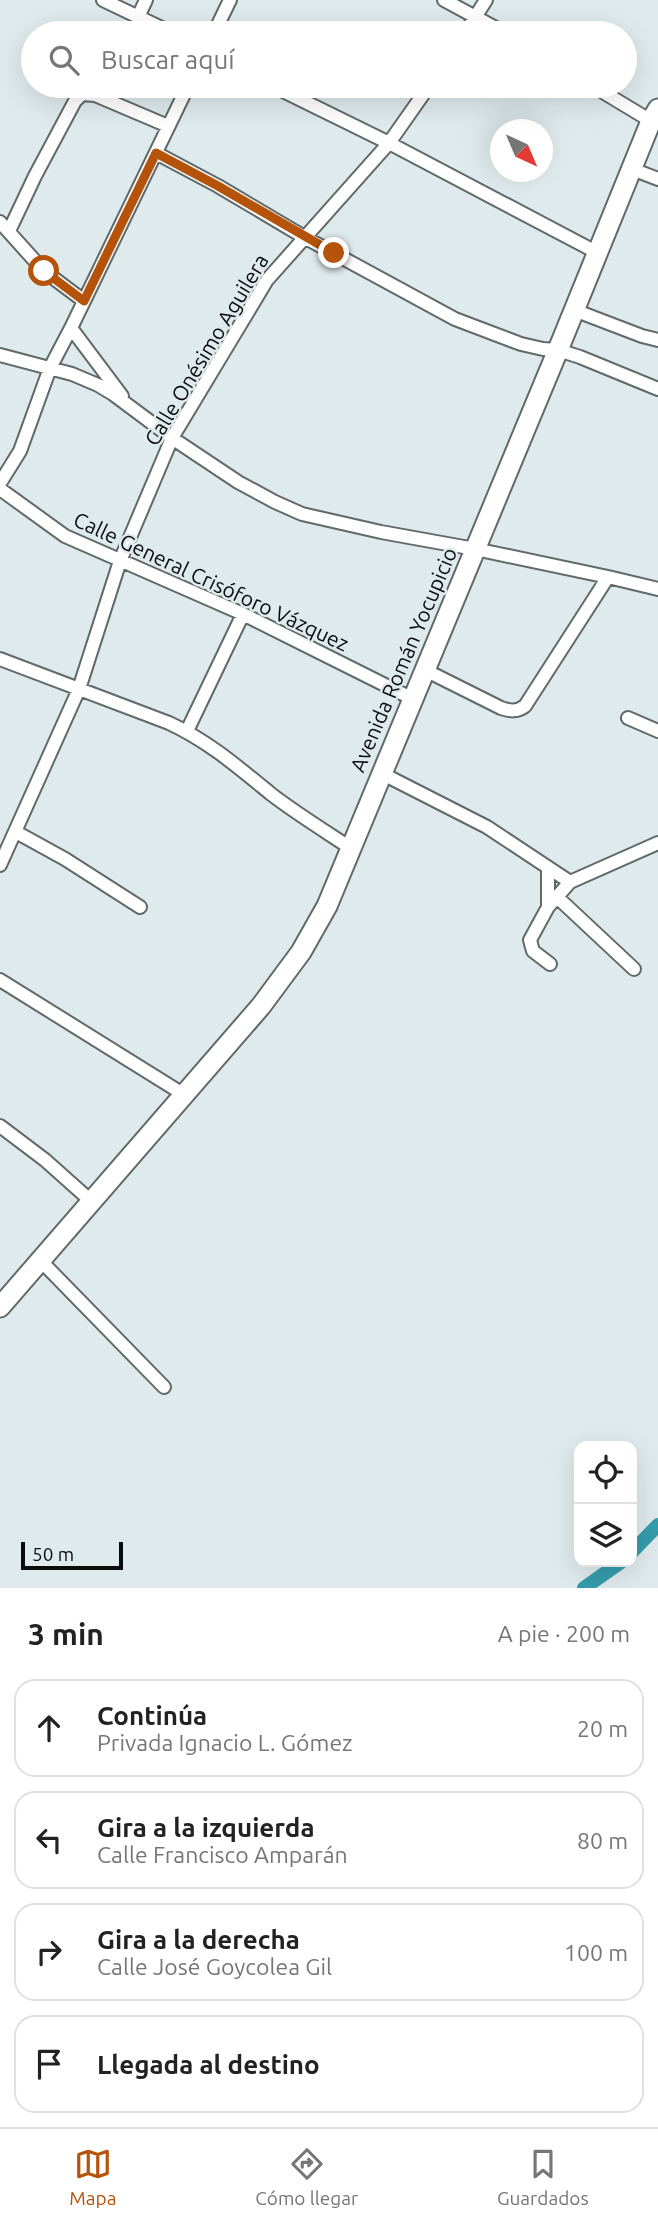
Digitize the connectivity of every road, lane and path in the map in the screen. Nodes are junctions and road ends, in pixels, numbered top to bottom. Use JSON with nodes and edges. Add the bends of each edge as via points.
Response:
{"nodes":[{"id":1,"x":103,"y":0,"type":"edge"},
{"id":2,"x":146,"y":0,"type":"edge"},
{"id":3,"x":230,"y":0,"type":"edge"},
{"id":4,"x":444,"y":0,"type":"edge"},
{"id":5,"x":486,"y":0,"type":"edge"},
{"id":6,"x":138,"y":17,"type":"junction"},
{"id":7,"x":477,"y":17,"type":"junction"},
{"id":8,"x":146,"y":21,"type":"edge"},
{"id":9,"x":220,"y":21,"type":"edge"},
{"id":10,"x":474,"y":21,"type":"edge"},
{"id":11,"x":484,"y":21,"type":"edge"},
{"id":12,"x":78,"y":98,"type":"edge"},
{"id":13,"x":102,"y":98,"type":"edge"},
{"id":14,"x":182,"y":98,"type":"edge"},
{"id":15,"x":297,"y":98,"type":"edge"},
{"id":16,"x":421,"y":98,"type":"edge"},
{"id":17,"x":619,"y":98,"type":"edge"},
{"id":18,"x":655,"y":115,"type":"edge"},
{"id":19,"x":168,"y":126,"type":"junction"},
{"id":20,"x":389,"y":143,"type":"junction"},
{"id":21,"x":156,"y":153,"type":"junction"},
{"id":22,"x":632,"y":169,"type":"junction"},
{"id":23,"x":658,"y":179,"type":"edge"},
{"id":24,"x":4,"y":226,"type":"edge"},
{"id":25,"x":304,"y":237,"type":"junction"},
{"id":26,"x":598,"y":253,"type":"junction"},
{"id":27,"x":84,"y":301,"type":"junction"},
{"id":28,"x":574,"y":310,"type":"junction"},
{"id":29,"x":71,"y":328,"type":"junction"},
{"id":30,"x":658,"y":340,"type":"edge"},
{"id":31,"x":558,"y":349,"type":"junction"},
{"id":32,"x":0,"y":355,"type":"edge"},
{"id":33,"x":50,"y":368,"type":"junction"},
{"id":34,"x":658,"y":389,"type":"edge"},
{"id":35,"x":130,"y":408,"type":"junction"},
{"id":36,"x":172,"y":438,"type":"junction"},
{"id":37,"x":0,"y":483,"type":"edge"},
{"id":38,"x":0,"y":489,"type":"edge"},
{"id":39,"x":475,"y":549,"type":"junction"},
{"id":40,"x":120,"y":561,"type":"junction"},
{"id":41,"x":608,"y":576,"type":"junction"},
{"id":42,"x":658,"y":589,"type":"edge"},
{"id":43,"x":243,"y":614,"type":"junction"},
{"id":44,"x":0,"y":659,"type":"edge"},
{"id":45,"x":425,"y":670,"type":"junction"},
{"id":46,"x":79,"y":689,"type":"junction"},
{"id":47,"x":413,"y":699,"type":"junction"},
{"id":48,"x":628,"y":718,"type":"dead end"},
{"id":49,"x":187,"y":731,"type":"junction"},
{"id":50,"x":658,"y":731,"type":"edge"},
{"id":51,"x":381,"y":773,"type":"junction"},
{"id":52,"x":16,"y":832,"type":"junction"},
{"id":53,"x":658,"y":843,"type":"edge"},
{"id":54,"x":352,"y":849,"type":"junction"},
{"id":55,"x":0,"y":865,"type":"edge"},
{"id":56,"x":548,"y":868,"type":"junction"},
{"id":57,"x":570,"y":882,"type":"junction"},
{"id":58,"x":552,"y":902,"type":"junction"},
{"id":59,"x":139,"y":907,"type":"dead end"},
{"id":60,"x":550,"y":964,"type":"dead end"},
{"id":61,"x":635,"y":969,"type":"dead end"},
{"id":62,"x":0,"y":980,"type":"edge"},
{"id":63,"x":183,"y":1094,"type":"junction"},
{"id":64,"x":0,"y":1126,"type":"edge"},
{"id":65,"x":93,"y":1199,"type":"junction"},
{"id":66,"x":40,"y":1260,"type":"junction"},
{"id":67,"x":0,"y":1307,"type":"edge"},
{"id":68,"x":164,"y":1387,"type":"dead end"}],
"edges":[{"from":1,"to":6,"type":"street"},
{"from":2,"to":6,"type":"street"},
{"from":3,"to":9,"type":"street"},
{"from":4,"to":7,"type":"street"},
{"from":5,"to":7,"type":"street"},
{"from":6,"to":8,"type":"street"},
{"from":7,"to":10,"type":"street"},
{"from":7,"to":11,"type":"street"},
{"from":12,"to":24,"type":"street"},
{"from":13,"to":19,"type":"street"},
{"from":14,"to":19,"type":"street"},
{"from":15,"to":20,"type":"street"},
{"from":16,"to":20,"type":"street","name":"Calle Onésimo Aguilera"},
{"from":17,"to":18,"type":"street"},
{"from":18,"to":22,"type":"street","name":"Avenida Román Yocupicio"},
{"from":19,"to":21,"type":"street"},
{"from":20,"to":25,"type":"street","name":"Calle Onésimo Aguilera"},
{"from":20,"to":26,"type":"street"},
{"from":21,"to":25,"type":"street"},
{"from":21,"to":27,"type":"street"},
{"from":22,"to":23,"type":"street"},
{"from":22,"to":26,"type":"street","name":"Avenida Román Yocupicio"},
{"from":24,"to":27,"type":"street","via":[[44,271]]},
{"from":25,"to":31,"type":"street","via":[[455,319],[521,344]]},
{"from":25,"to":36,"type":"street","name":"Calle Onésimo Aguilera","via":[[267,280]]},
{"from":26,"to":28,"type":"street","name":"Avenida Román Yocupicio"},
{"from":27,"to":29,"type":"street"},
{"from":28,"to":30,"type":"street"},
{"from":28,"to":31,"type":"street","name":"Avenida Román Yocupicio"},
{"from":29,"to":33,"type":"street"},
{"from":29,"to":35,"type":"street"},
{"from":31,"to":34,"type":"street"},
{"from":31,"to":39,"type":"street","name":"Avenida Román Yocupicio"},
{"from":32,"to":33,"type":"street"},
{"from":33,"to":35,"type":"street","via":[[84,378]]},
{"from":33,"to":37,"type":"street","via":[[27,435]]},
{"from":35,"to":36,"type":"street"},
{"from":36,"to":39,"type":"street","via":[[238,482],[302,514]]},
{"from":36,"to":40,"type":"street","name":"Calle Onésimo Aguilera"},
{"from":38,"to":40,"type":"street","name":"Calle General Crisóforo Vázquez","via":[[65,536]]},
{"from":39,"to":41,"type":"street"},
{"from":39,"to":45,"type":"street","name":"Avenida Román Yocupicio"},
{"from":40,"to":43,"type":"street","name":"Calle General Crisóforo Vázquez"},
{"from":40,"to":46,"type":"street","name":"Calle Onésimo Aguilera"},
{"from":41,"to":42,"type":"street"},
{"from":41,"to":45,"type":"street","via":[[519,710],[501,708]]},
{"from":43,"to":47,"type":"street","name":"Calle General Crisóforo Vázquez"},
{"from":43,"to":49,"type":"street"},
{"from":44,"to":46,"type":"street"},
{"from":45,"to":47,"type":"street","name":"Avenida Román Yocupicio"},
{"from":46,"to":49,"type":"street"},
{"from":46,"to":52,"type":"street","name":"Calle Onésimo Aguilera"},
{"from":47,"to":51,"type":"street","name":"Avenida Román Yocupicio"},
{"from":48,"to":50,"type":"street"},
{"from":49,"to":54,"type":"street"},
{"from":51,"to":54,"type":"street","name":"Avenida Román Yocupicio"},
{"from":51,"to":56,"type":"street","via":[[486,827]]},
{"from":52,"to":55,"type":"street","name":"Calle Onésimo Aguilera"},
{"from":52,"to":59,"type":"street"},
{"from":53,"to":57,"type":"street"},
{"from":54,"to":63,"type":"street","name":"Avenida Román Yocupicio","via":[[315,930],[288,971]]},
{"from":56,"to":57,"type":"street"},
{"from":56,"to":58,"type":"street"},
{"from":57,"to":58,"type":"street"},
{"from":58,"to":60,"type":"street","via":[[529,943]]},
{"from":58,"to":61,"type":"street"},
{"from":62,"to":63,"type":"street"},
{"from":63,"to":65,"type":"street","name":"Avenida Román Yocupicio"},
{"from":64,"to":65,"type":"street"},
{"from":65,"to":66,"type":"street","name":"Avenida Román Yocupicio"},
{"from":66,"to":67,"type":"street","name":"Avenida Román Yocupicio"},
{"from":66,"to":68,"type":"street"}]}
